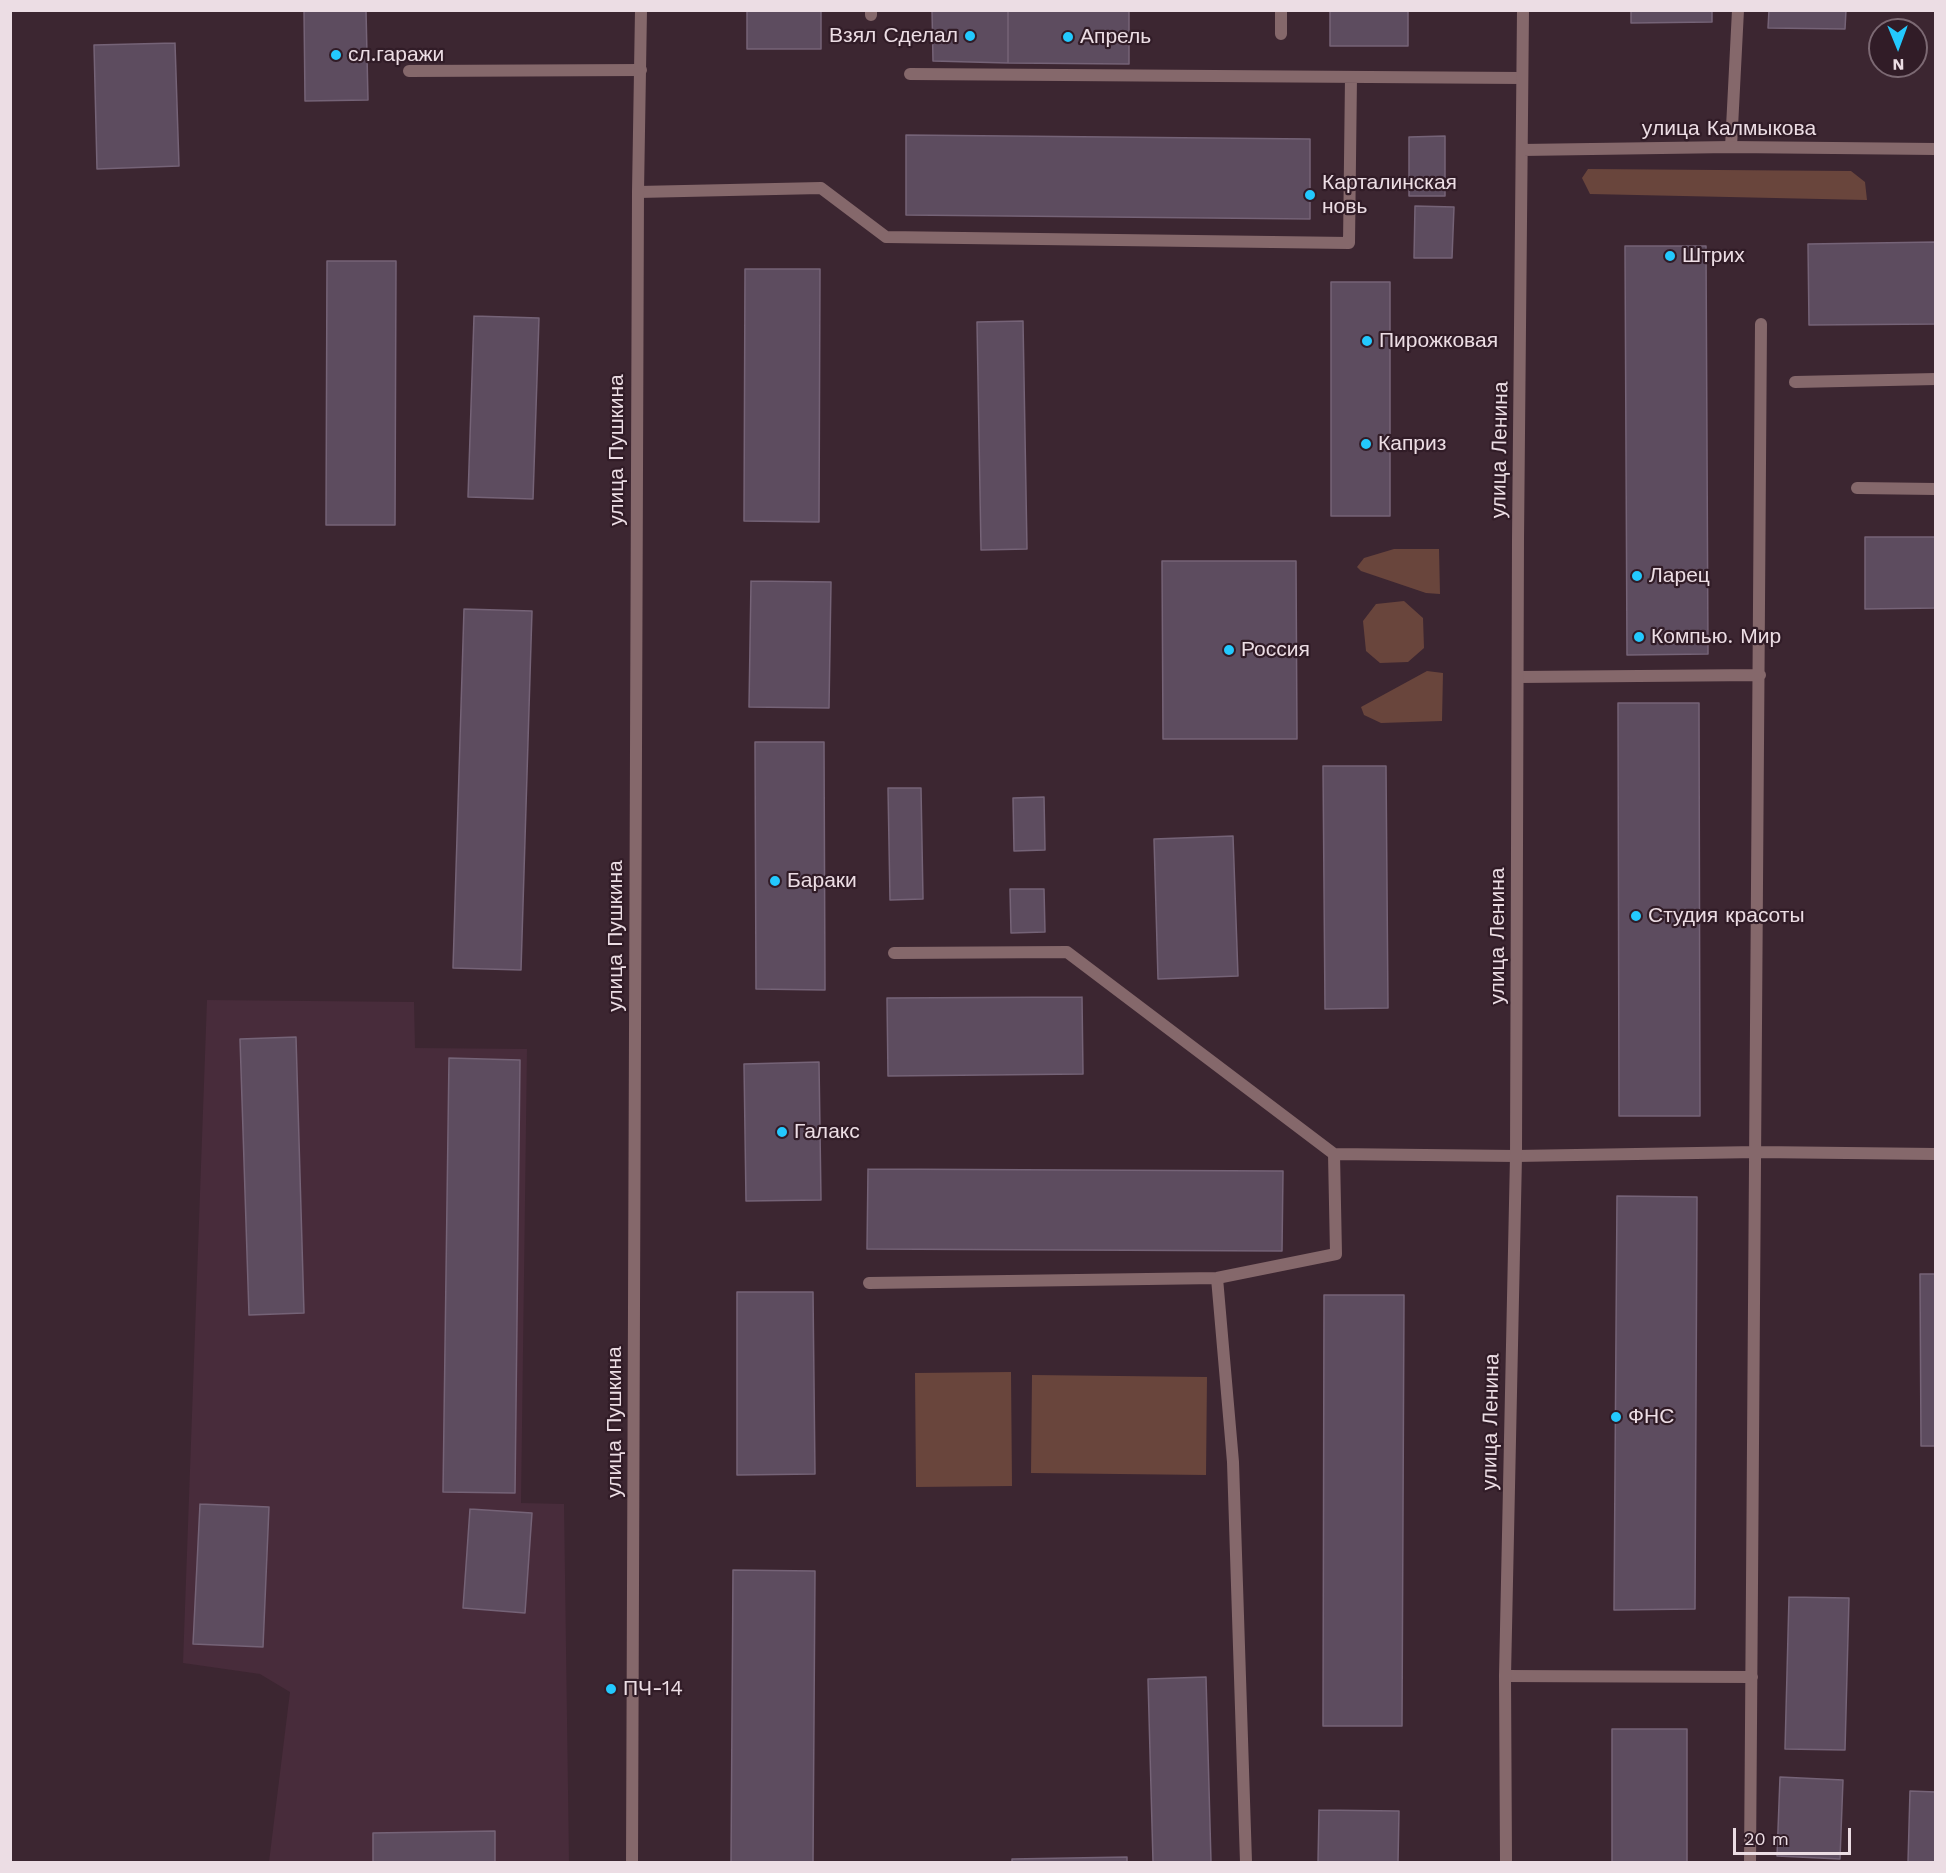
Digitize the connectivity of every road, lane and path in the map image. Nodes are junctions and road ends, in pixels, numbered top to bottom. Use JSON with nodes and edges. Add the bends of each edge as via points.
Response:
{"nodes":[{"id":1,"x":641,"y":10,"type":"edge"},
{"id":2,"x":1281,"y":10,"type":"edge"},
{"id":3,"x":1523,"y":10,"type":"edge"},
{"id":4,"x":1738,"y":10,"type":"edge"},
{"id":5,"x":1281,"y":34,"type":"dead end"},
{"id":6,"x":641,"y":70,"type":"junction"},
{"id":7,"x":409,"y":71,"type":"dead end"},
{"id":8,"x":910,"y":74,"type":"dead end"},
{"id":9,"x":1351,"y":77,"type":"junction"},
{"id":10,"x":1522,"y":78,"type":"junction"},
{"id":11,"x":1731,"y":147,"type":"junction"},
{"id":12,"x":1935,"y":149,"type":"edge"},
{"id":13,"x":1522,"y":150,"type":"junction"},
{"id":14,"x":638,"y":192,"type":"junction"},
{"id":15,"x":1761,"y":324,"type":"dead end"},
{"id":16,"x":1935,"y":380,"type":"edge"},
{"id":17,"x":1795,"y":382,"type":"dead end"},
{"id":18,"x":1857,"y":488,"type":"dead end"},
{"id":19,"x":1935,"y":489,"type":"edge"},
{"id":20,"x":1760,"y":675,"type":"junction"},
{"id":21,"x":1518,"y":677,"type":"junction"},
{"id":22,"x":894,"y":953,"type":"dead end"},
{"id":23,"x":1757,"y":1152,"type":"junction"},
{"id":24,"x":1334,"y":1154,"type":"junction"},
{"id":25,"x":1935,"y":1154,"type":"edge"},
{"id":26,"x":1516,"y":1156,"type":"junction"},
{"id":27,"x":1217,"y":1278,"type":"junction"},
{"id":28,"x":869,"y":1283,"type":"dead end"},
{"id":29,"x":1505,"y":1676,"type":"junction"},
{"id":30,"x":1752,"y":1677,"type":"junction"},
{"id":31,"x":632,"y":1863,"type":"edge"},
{"id":32,"x":1246,"y":1863,"type":"edge"},
{"id":33,"x":1506,"y":1863,"type":"edge"},
{"id":34,"x":1750,"y":1863,"type":"edge"}],
"edges":[{"from":1,"to":6,"type":"street","name":"улица Пушкина"},
{"from":2,"to":5,"type":"street"},
{"from":3,"to":10,"type":"street","name":"улица Ленина"},
{"from":4,"to":11,"type":"street"},
{"from":6,"to":7,"type":"street"},
{"from":6,"to":14,"type":"street","name":"улица Пушкина"},
{"from":8,"to":9,"type":"street"},
{"from":9,"to":10,"type":"street"},
{"from":9,"to":14,"type":"street","via":[[1349,243],[886,237],[821,188]]},
{"from":10,"to":13,"type":"street","name":"улица Ленина"},
{"from":11,"to":12,"type":"street","name":"улица Калмыкова"},
{"from":11,"to":13,"type":"street","name":"улица Калмыкова"},
{"from":13,"to":21,"type":"street","name":"улица Ленина"},
{"from":14,"to":31,"type":"street","name":"улица Пушкина"},
{"from":15,"to":20,"type":"street"},
{"from":16,"to":17,"type":"street"},
{"from":18,"to":19,"type":"street"},
{"from":20,"to":21,"type":"street"},
{"from":20,"to":23,"type":"street"},
{"from":21,"to":26,"type":"street","name":"улица Ленина"},
{"from":22,"to":24,"type":"street","via":[[1067,952]]},
{"from":23,"to":25,"type":"street"},
{"from":23,"to":26,"type":"street"},
{"from":23,"to":30,"type":"street"},
{"from":24,"to":26,"type":"street"},
{"from":24,"to":27,"type":"street","via":[[1336,1254]]},
{"from":26,"to":29,"type":"street","name":"улица Ленина"},
{"from":27,"to":28,"type":"street"},
{"from":27,"to":32,"type":"street","via":[[1233,1462]]},
{"from":29,"to":30,"type":"street"},
{"from":29,"to":33,"type":"street","name":"улица Ленина"},
{"from":30,"to":34,"type":"street"}]}
